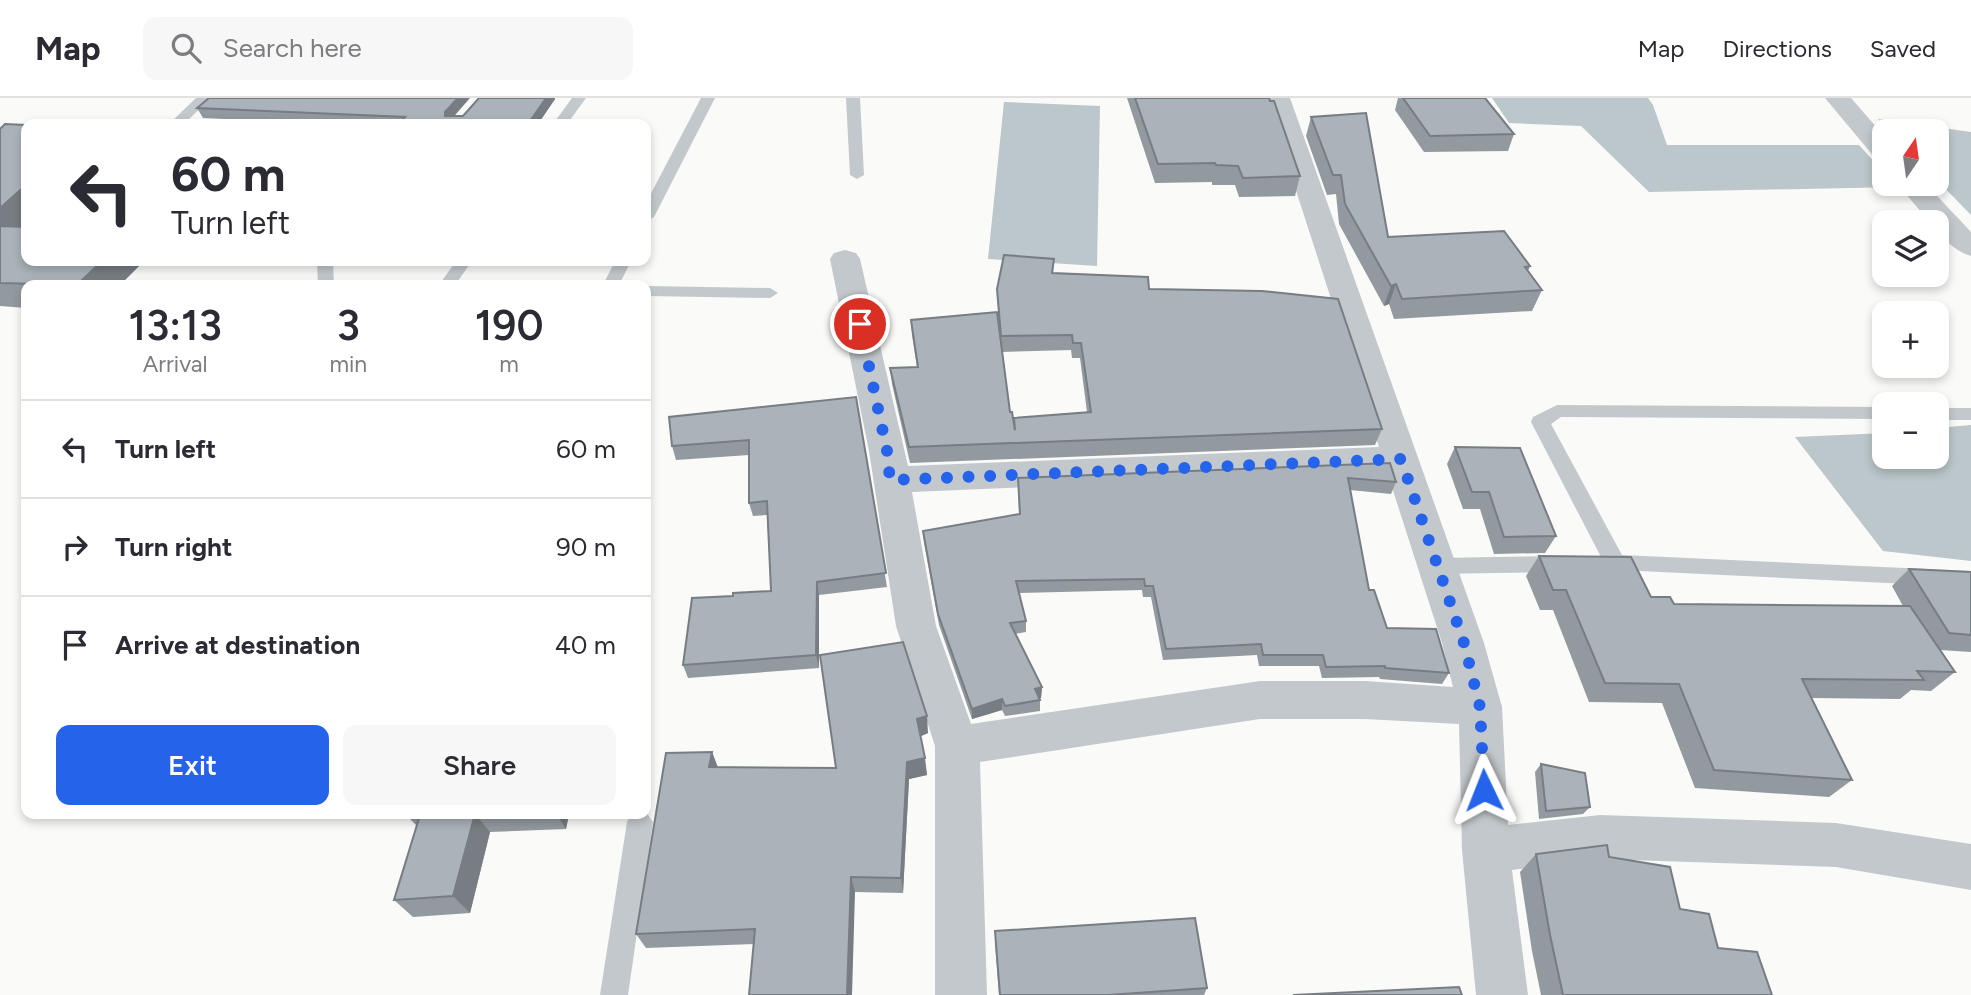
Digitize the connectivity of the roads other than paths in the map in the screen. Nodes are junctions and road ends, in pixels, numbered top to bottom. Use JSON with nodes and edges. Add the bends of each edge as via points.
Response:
{"nodes":[{"id":1,"x":204,"y":98,"type":"edge"},
{"id":2,"x":579,"y":98,"type":"edge"},
{"id":3,"x":708,"y":98,"type":"edge"},
{"id":4,"x":853,"y":98,"type":"edge"},
{"id":5,"x":1278,"y":98,"type":"edge"},
{"id":6,"x":1837,"y":98,"type":"edge"},
{"id":7,"x":182,"y":119,"type":"edge"},
{"id":8,"x":564,"y":119,"type":"edge"},
{"id":9,"x":1872,"y":138,"type":"edge"},
{"id":10,"x":857,"y":175,"type":"dead end"},
{"id":11,"x":1921,"y":196,"type":"edge"},
{"id":12,"x":651,"y":207,"type":"edge"},
{"id":13,"x":1971,"y":247,"type":"edge"},
{"id":14,"x":845,"y":259,"type":"dead end"},
{"id":15,"x":651,"y":291,"type":"edge"},
{"id":16,"x":770,"y":293,"type":"dead end"},
{"id":17,"x":1872,"y":414,"type":"edge"},
{"id":18,"x":1949,"y":414,"type":"edge"},
{"id":19,"x":1971,"y":414,"type":"edge"},
{"id":20,"x":1401,"y":459,"type":"junction"},
{"id":21,"x":890,"y":480,"type":"junction"},
{"id":22,"x":1615,"y":562,"type":"junction"},
{"id":23,"x":1437,"y":566,"type":"junction"},
{"id":24,"x":1971,"y":579,"type":"edge"},
{"id":25,"x":1480,"y":707,"type":"junction"},
{"id":26,"x":957,"y":746,"type":"junction"},
{"id":27,"x":640,"y":822,"type":"dead end"},
{"id":28,"x":1486,"y":850,"type":"junction"},
{"id":29,"x":1971,"y":866,"type":"edge"},
{"id":30,"x":614,"y":995,"type":"edge"},
{"id":31,"x":961,"y":995,"type":"edge"},
{"id":32,"x":1502,"y":995,"type":"edge"}],
"edges":[{"from":1,"to":7,"type":"lane"},
{"from":2,"to":8,"type":"lane"},
{"from":3,"to":12,"type":"lane"},
{"from":4,"to":10,"type":"lane"},
{"from":5,"to":20,"type":"street"},
{"from":6,"to":9,"type":"street"},
{"from":11,"to":13,"type":"street"},
{"from":14,"to":21,"type":"street"},
{"from":15,"to":16,"type":"lane"},
{"from":17,"to":22,"type":"lane","via":[[1557,411],[1540,422]]},
{"from":18,"to":19,"type":"lane"},
{"from":20,"to":21,"type":"street"},
{"from":20,"to":23,"type":"street"},
{"from":21,"to":26,"type":"street","via":[[916,626]]},
{"from":22,"to":23,"type":"lane"},
{"from":22,"to":24,"type":"lane"},
{"from":23,"to":25,"type":"street"},
{"from":25,"to":26,"type":"street","via":[[1260,700]]},
{"from":25,"to":28,"type":"street"},
{"from":26,"to":31,"type":"street"},
{"from":27,"to":30,"type":"lane"},
{"from":28,"to":29,"type":"street","via":[[1600,837],[1836,845]]},
{"from":28,"to":32,"type":"street"}]}
